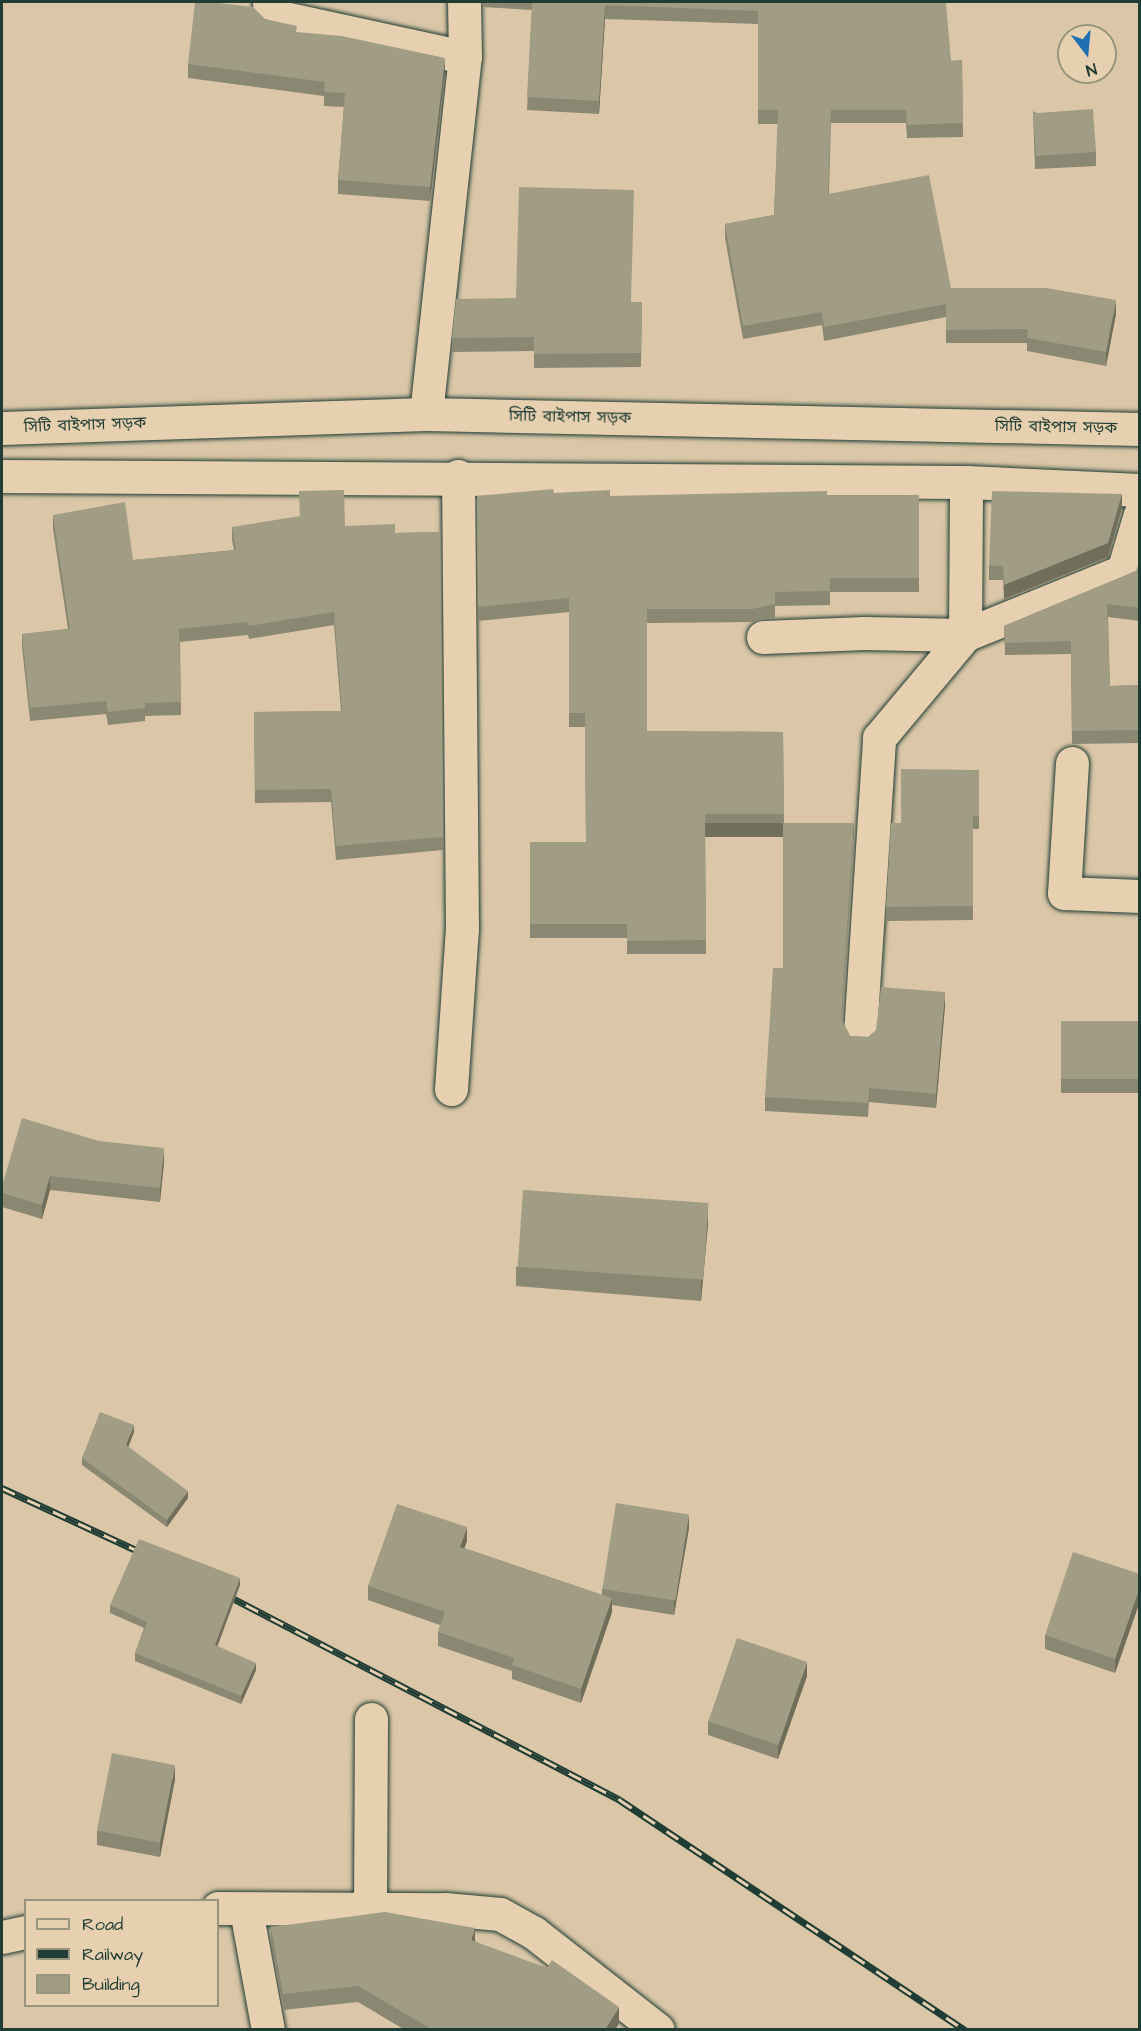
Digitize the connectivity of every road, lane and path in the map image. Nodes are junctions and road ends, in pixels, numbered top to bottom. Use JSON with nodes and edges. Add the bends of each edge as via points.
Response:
{"nodes":[{"id":1,"x":269,"y":2,"type":"edge"},
{"id":2,"x":464,"y":2,"type":"edge"},
{"id":3,"x":465,"y":57,"type":"junction"},
{"id":4,"x":426,"y":414,"type":"junction"},
{"id":5,"x":2,"y":428,"type":"edge"},
{"id":6,"x":1140,"y":429,"type":"edge"},
{"id":7,"x":2,"y":476,"type":"edge"},
{"id":8,"x":458,"y":476,"type":"junction"},
{"id":9,"x":966,"y":482,"type":"junction"},
{"id":10,"x":1140,"y":490,"type":"edge"},
{"id":11,"x":1140,"y":514,"type":"edge"},
{"id":12,"x":965,"y":635,"type":"junction"},
{"id":13,"x":763,"y":637,"type":"dead end"},
{"id":14,"x":1072,"y":763,"type":"dead end"},
{"id":15,"x":1140,"y":896,"type":"edge"},
{"id":16,"x":860,"y":1034,"type":"edge"},
{"id":17,"x":451,"y":1089,"type":"dead end"},
{"id":18,"x":371,"y":1719,"type":"dead end"},
{"id":19,"x":232,"y":1909,"type":"edge"},
{"id":20,"x":370,"y":1909,"type":"junction"},
{"id":21,"x":24,"y":1932,"type":"edge"},
{"id":22,"x":2,"y":1937,"type":"edge"},
{"id":23,"x":641,"y":2025,"type":"edge"},
{"id":24,"x":268,"y":2030,"type":"edge"}],
"edges":[{"from":1,"to":3,"type":"street","via":[[270,15]]},
{"from":2,"to":3,"type":"street"},
{"from":3,"to":4,"type":"street"},
{"from":4,"to":5,"type":"street","name":"সিটি বাইপাস সড়ক"},
{"from":4,"to":6,"type":"street","name":"সিটি বাইপাস সড়ক"},
{"from":7,"to":8,"type":"street"},
{"from":8,"to":9,"type":"street"},
{"from":8,"to":17,"type":"street","via":[[462,928]]},
{"from":9,"to":10,"type":"street"},
{"from":9,"to":12,"type":"street"},
{"from":11,"to":12,"type":"street","via":[[1123,571]]},
{"from":12,"to":13,"type":"street"},
{"from":12,"to":16,"type":"street","via":[[879,738]]},
{"from":14,"to":15,"type":"street","via":[[1064,893]]},
{"from":18,"to":20,"type":"street"},
{"from":19,"to":20,"type":"street"},
{"from":19,"to":24,"type":"street"},
{"from":20,"to":23,"type":"street","via":[[500,1914],[534,1934]]},
{"from":21,"to":22,"type":"street"}]}
